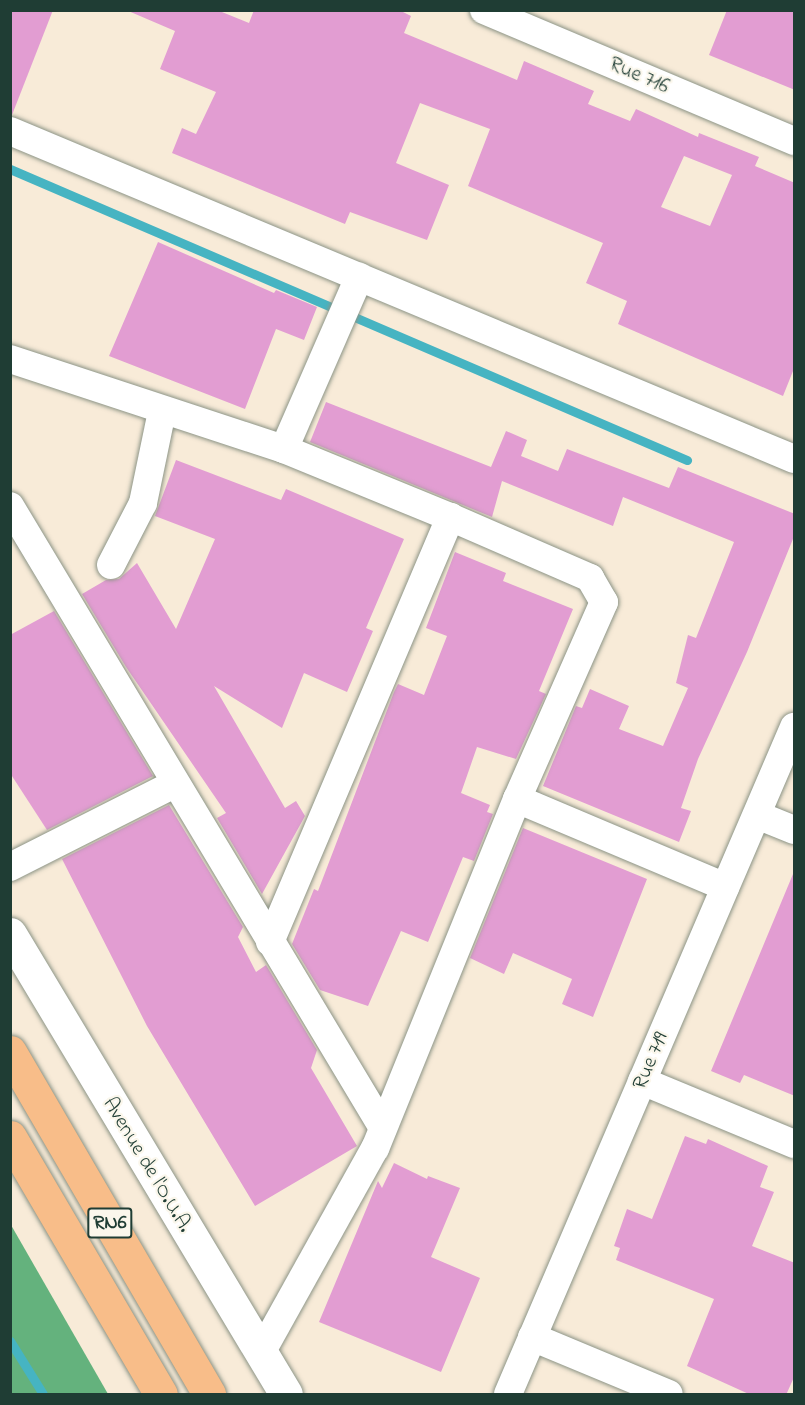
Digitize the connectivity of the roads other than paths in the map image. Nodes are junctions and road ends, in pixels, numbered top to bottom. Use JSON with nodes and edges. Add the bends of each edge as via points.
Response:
{"nodes":[{"id":1,"x":484,"y":10,"type":"edge"},
{"id":2,"x":10,"y":131,"type":"edge"},
{"id":3,"x":795,"y":141,"type":"edge"},
{"id":4,"x":359,"y":277,"type":"junction"},
{"id":5,"x":10,"y":359,"type":"edge"},
{"id":6,"x":162,"y":411,"type":"junction"},
{"id":7,"x":284,"y":449,"type":"junction"},
{"id":8,"x":795,"y":459,"type":"edge"},
{"id":9,"x":10,"y":506,"type":"edge"},
{"id":10,"x":450,"y":516,"type":"junction"},
{"id":11,"x":111,"y":565,"type":"dead end"},
{"id":12,"x":795,"y":727,"type":"edge"},
{"id":13,"x":174,"y":784,"type":"junction"},
{"id":14,"x":517,"y":799,"type":"junction"},
{"id":15,"x":757,"y":815,"type":"junction"},
{"id":16,"x":795,"y":830,"type":"edge"},
{"id":17,"x":10,"y":867,"type":"edge"},
{"id":18,"x":725,"y":887,"type":"junction"},
{"id":19,"x":10,"y":934,"type":"edge"},
{"id":20,"x":270,"y":942,"type":"junction"},
{"id":21,"x":10,"y":1052,"type":"edge"},
{"id":22,"x":642,"y":1081,"type":"junction"},
{"id":23,"x":383,"y":1128,"type":"junction"},
{"id":24,"x":10,"y":1137,"type":"edge"},
{"id":25,"x":795,"y":1144,"type":"edge"},
{"id":26,"x":532,"y":1337,"type":"junction"},
{"id":27,"x":261,"y":1353,"type":"junction"},
{"id":28,"x":161,"y":1395,"type":"edge"},
{"id":29,"x":209,"y":1395,"type":"edge"},
{"id":30,"x":286,"y":1395,"type":"edge"},
{"id":31,"x":508,"y":1395,"type":"edge"},
{"id":32,"x":669,"y":1395,"type":"edge"}],
"edges":[{"from":1,"to":3,"type":"street","name":"Rue 716"},
{"from":2,"to":4,"type":"street"},
{"from":4,"to":7,"type":"street"},
{"from":4,"to":8,"type":"street"},
{"from":5,"to":6,"type":"street"},
{"from":6,"to":7,"type":"street"},
{"from":6,"to":11,"type":"street","via":[[142,504]]},
{"from":7,"to":10,"type":"street"},
{"from":9,"to":13,"type":"street"},
{"from":10,"to":14,"type":"street","via":[[590,578],[604,602]]},
{"from":10,"to":20,"type":"street"},
{"from":12,"to":15,"type":"street","name":"Rue 719"},
{"from":13,"to":17,"type":"street"},
{"from":13,"to":20,"type":"street"},
{"from":14,"to":18,"type":"street"},
{"from":14,"to":23,"type":"street"},
{"from":15,"to":16,"type":"street"},
{"from":15,"to":18,"type":"street","name":"Rue 719"},
{"from":18,"to":22,"type":"street","name":"Rue 719"},
{"from":19,"to":27,"type":"street","name":"Avenue de l'O.U.A."},
{"from":20,"to":23,"type":"street"},
{"from":21,"to":29,"type":"highway","number":"RN6"},
{"from":22,"to":25,"type":"street"},
{"from":22,"to":26,"type":"street","name":"Rue 719"},
{"from":23,"to":27,"type":"street"},
{"from":24,"to":28,"type":"highway","number":"RN6"},
{"from":26,"to":31,"type":"street","name":"Rue 719"},
{"from":26,"to":32,"type":"street"},
{"from":27,"to":30,"type":"street","name":"Avenue de l'O.U.A."}]}
